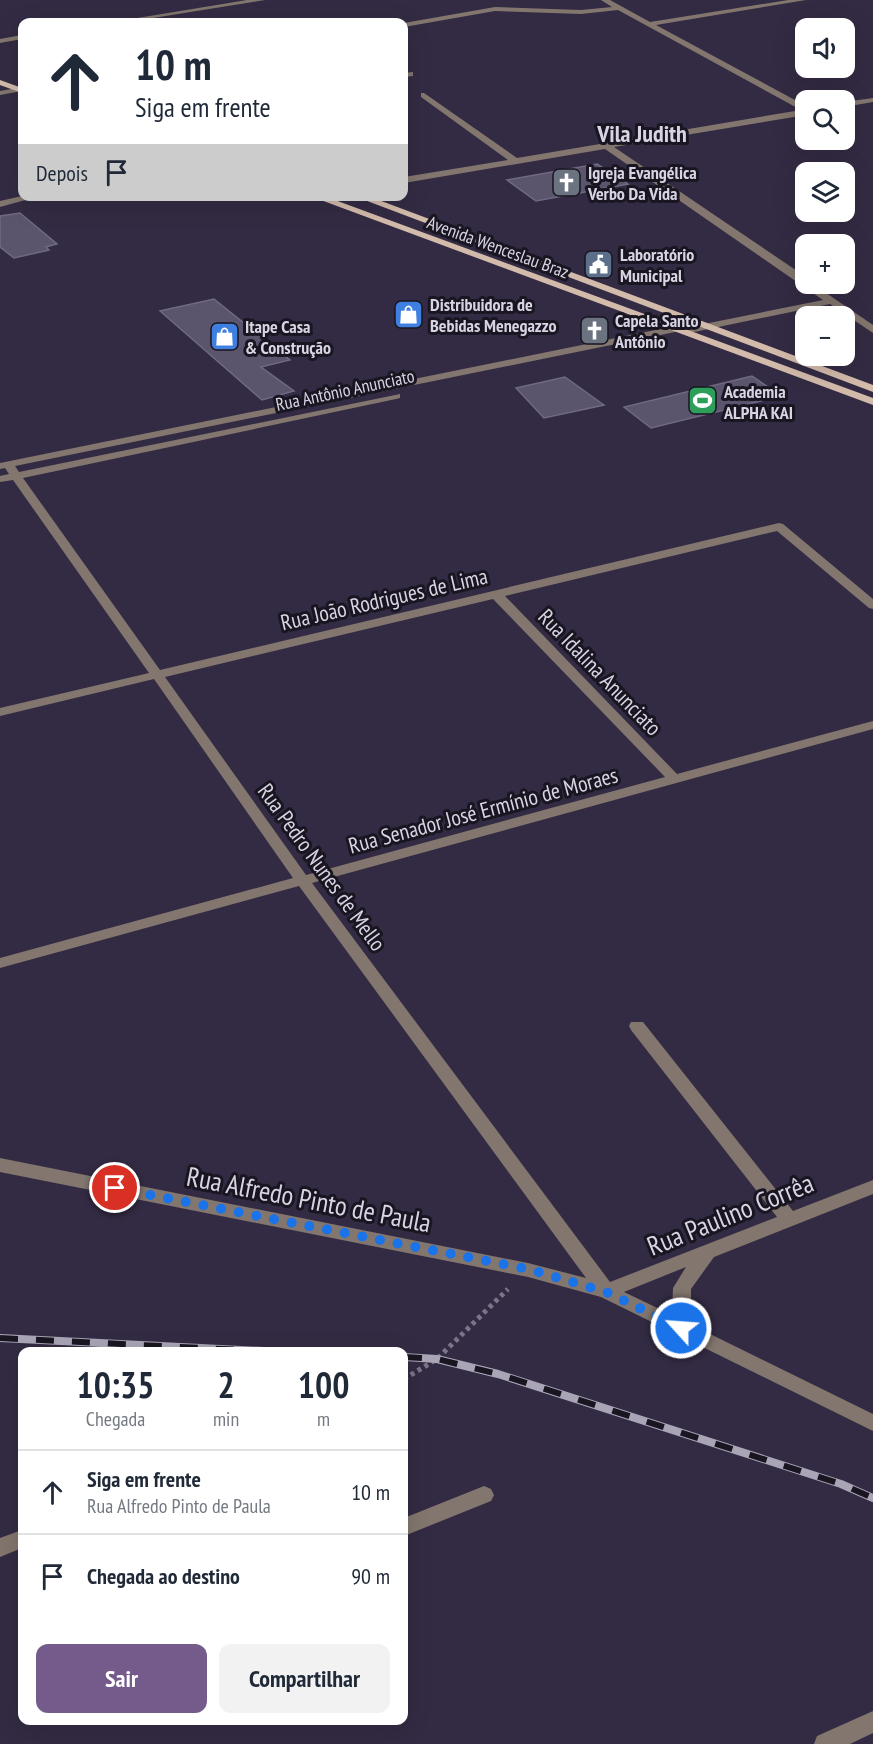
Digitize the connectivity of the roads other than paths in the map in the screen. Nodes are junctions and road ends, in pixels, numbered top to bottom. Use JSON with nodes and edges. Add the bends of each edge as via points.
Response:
{"nodes":[{"id":1,"x":261,"y":0,"type":"edge"},
{"id":2,"x":605,"y":0,"type":"edge"},
{"id":3,"x":802,"y":0,"type":"edge"},
{"id":4,"x":618,"y":8,"type":"junction"},
{"id":5,"x":143,"y":18,"type":"edge"},
{"id":6,"x":408,"y":24,"type":"edge"},
{"id":7,"x":649,"y":24,"type":"junction"},
{"id":8,"x":18,"y":38,"type":"edge"},
{"id":9,"x":0,"y":41,"type":"edge"},
{"id":10,"x":0,"y":82,"type":"edge"},
{"id":11,"x":18,"y":89,"type":"edge"},
{"id":12,"x":18,"y":91,"type":"edge"},
{"id":13,"x":0,"y":93,"type":"edge"},
{"id":14,"x":424,"y":94,"type":"dead end"},
{"id":15,"x":873,"y":100,"type":"edge"},
{"id":16,"x":855,"y":103,"type":"edge"},
{"id":17,"x":795,"y":105,"type":"edge"},
{"id":18,"x":795,"y":113,"type":"edge"},
{"id":19,"x":608,"y":147,"type":"junction"},
{"id":20,"x":517,"y":162,"type":"junction"},
{"id":21,"x":408,"y":179,"type":"edge"},
{"id":22,"x":18,"y":200,"type":"edge"},
{"id":23,"x":329,"y":201,"type":"edge"},
{"id":24,"x":371,"y":201,"type":"edge"},
{"id":25,"x":0,"y":204,"type":"edge"},
{"id":26,"x":505,"y":251,"type":"junction"},
{"id":27,"x":485,"y":260,"type":"junction"},
{"id":28,"x":795,"y":275,"type":"edge"},
{"id":29,"x":822,"y":294,"type":"edge"},
{"id":30,"x":832,"y":301,"type":"junction"},
{"id":31,"x":708,"y":326,"type":"junction"},
{"id":32,"x":675,"y":329,"type":"junction"},
{"id":33,"x":873,"y":330,"type":"edge"},
{"id":34,"x":692,"y":332,"type":"junction"},
{"id":35,"x":485,"y":368,"type":"junction"},
{"id":36,"x":496,"y":376,"type":"junction"},
{"id":37,"x":873,"y":389,"type":"edge"},
{"id":38,"x":873,"y":402,"type":"edge"},
{"id":39,"x":295,"y":406,"type":"junction"},
{"id":40,"x":305,"y":416,"type":"junction"},
{"id":41,"x":8,"y":469,"type":"edge"},
{"id":42,"x":0,"y":479,"type":"edge"},
{"id":43,"x":496,"y":594,"type":"junction"},
{"id":44,"x":873,"y":605,"type":"edge"},
{"id":45,"x":155,"y":675,"type":"junction"},
{"id":46,"x":0,"y":712,"type":"edge"},
{"id":47,"x":873,"y":725,"type":"edge"},
{"id":48,"x":675,"y":779,"type":"junction"},
{"id":49,"x":303,"y":880,"type":"junction"},
{"id":50,"x":0,"y":963,"type":"edge"},
{"id":51,"x":637,"y":1026,"type":"dead end"},
{"id":52,"x":0,"y":1165,"type":"edge"},
{"id":53,"x":873,"y":1187,"type":"edge"},
{"id":54,"x":789,"y":1219,"type":"junction"},
{"id":55,"x":707,"y":1251,"type":"junction"},
{"id":56,"x":606,"y":1292,"type":"junction"},
{"id":57,"x":699,"y":1337,"type":"junction"},
{"id":58,"x":873,"y":1423,"type":"edge"},
{"id":59,"x":484,"y":1496,"type":"dead end"},
{"id":60,"x":408,"y":1525,"type":"edge"},
{"id":61,"x":18,"y":1541,"type":"edge"},
{"id":62,"x":0,"y":1548,"type":"edge"},
{"id":63,"x":873,"y":1722,"type":"edge"},
{"id":64,"x":825,"y":1744,"type":"edge"}],
"edges":[{"from":1,"to":5,"type":"street"},
{"from":2,"to":4,"type":"street"},
{"from":3,"to":7,"type":"street"},
{"from":4,"to":6,"type":"street","via":[[581,12],[495,9]]},
{"from":4,"to":7,"type":"street"},
{"from":7,"to":17,"type":"street"},
{"from":8,"to":9,"type":"street"},
{"from":10,"to":11,"type":"main road"},
{"from":12,"to":13,"type":"street"},
{"from":14,"to":20,"type":"street"},
{"from":15,"to":16,"type":"street"},
{"from":18,"to":19,"type":"street"},
{"from":19,"to":20,"type":"street"},
{"from":19,"to":28,"type":"street"},
{"from":20,"to":21,"type":"street"},
{"from":22,"to":25,"type":"street"},
{"from":23,"to":27,"type":"main road","name":"Avenida Wenceslau Braz"},
{"from":24,"to":26,"type":"main road","name":"Avenida Wenceslau Braz"},
{"from":26,"to":27,"type":"main road"},
{"from":26,"to":31,"type":"main road","name":"Avenida Wenceslau Braz"},
{"from":27,"to":32,"type":"main road","name":"Avenida Wenceslau Braz"},
{"from":29,"to":30,"type":"street"},
{"from":30,"to":31,"type":"street","name":"Rua Antônio Anunciato"},
{"from":30,"to":33,"type":"street"},
{"from":31,"to":34,"type":"street","name":"Rua Antônio Anunciato"},
{"from":31,"to":37,"type":"main road","name":"Avenida Wenceslau Braz"},
{"from":32,"to":34,"type":"street","name":"Rua Antônio Anunciato"},
{"from":32,"to":35,"type":"street","name":"Rua Antônio Anunciato"},
{"from":34,"to":36,"type":"street","name":"Rua Antônio Anunciato"},
{"from":34,"to":38,"type":"main road"},
{"from":35,"to":36,"type":"street"},
{"from":35,"to":39,"type":"street","name":"Rua Antônio Anunciato"},
{"from":36,"to":40,"type":"street","name":"Rua Antônio Anunciato"},
{"from":39,"to":40,"type":"street"},
{"from":39,"to":41,"type":"street","name":"Rua Antônio Anunciato"},
{"from":40,"to":41,"type":"street","name":"Rua Antônio Anunciato"},
{"from":41,"to":42,"type":"street","name":"Rua Antônio Anunciato"},
{"from":41,"to":45,"type":"street","name":"Rua Pedro Nunes de Mello"},
{"from":43,"to":44,"type":"street","name":"Rua João Rodrigues de Lima","via":[[779,527]]},
{"from":43,"to":45,"type":"street","name":"Rua João Rodrigues de Lima"},
{"from":43,"to":48,"type":"street","name":"Rua Idalina Anunciato"},
{"from":45,"to":46,"type":"street","name":"Rua João Rodrigues de Lima"},
{"from":45,"to":49,"type":"street","name":"Rua Pedro Nunes de Mello"},
{"from":47,"to":48,"type":"street","name":"Rua Senador José Ermínio de Moraes"},
{"from":48,"to":49,"type":"street","name":"Rua Senador José Ermínio de Moraes"},
{"from":49,"to":50,"type":"street","name":"Rua Senador José Ermínio de Moraes"},
{"from":49,"to":56,"type":"street","name":"Rua Pedro Nunes de Mello"},
{"from":51,"to":54,"type":"street"},
{"from":52,"to":56,"type":"street","name":"Rua Alfredo Pinto de Paula","via":[[528,1269]]},
{"from":53,"to":54,"type":"street","name":"Rua Paulino Corrêa"},
{"from":54,"to":55,"type":"street","name":"Rua Paulino Corrêa"},
{"from":55,"to":56,"type":"street","name":"Rua Paulino Corrêa"},
{"from":55,"to":57,"type":"street","via":[[682,1288],[681,1314]]},
{"from":56,"to":57,"type":"street","name":"Rua Alfredo Pinto de Paula"},
{"from":57,"to":58,"type":"street","name":"Rua Alfredo Pinto de Paula"},
{"from":59,"to":60,"type":"street"},
{"from":61,"to":62,"type":"street"},
{"from":63,"to":64,"type":"street"}]}
